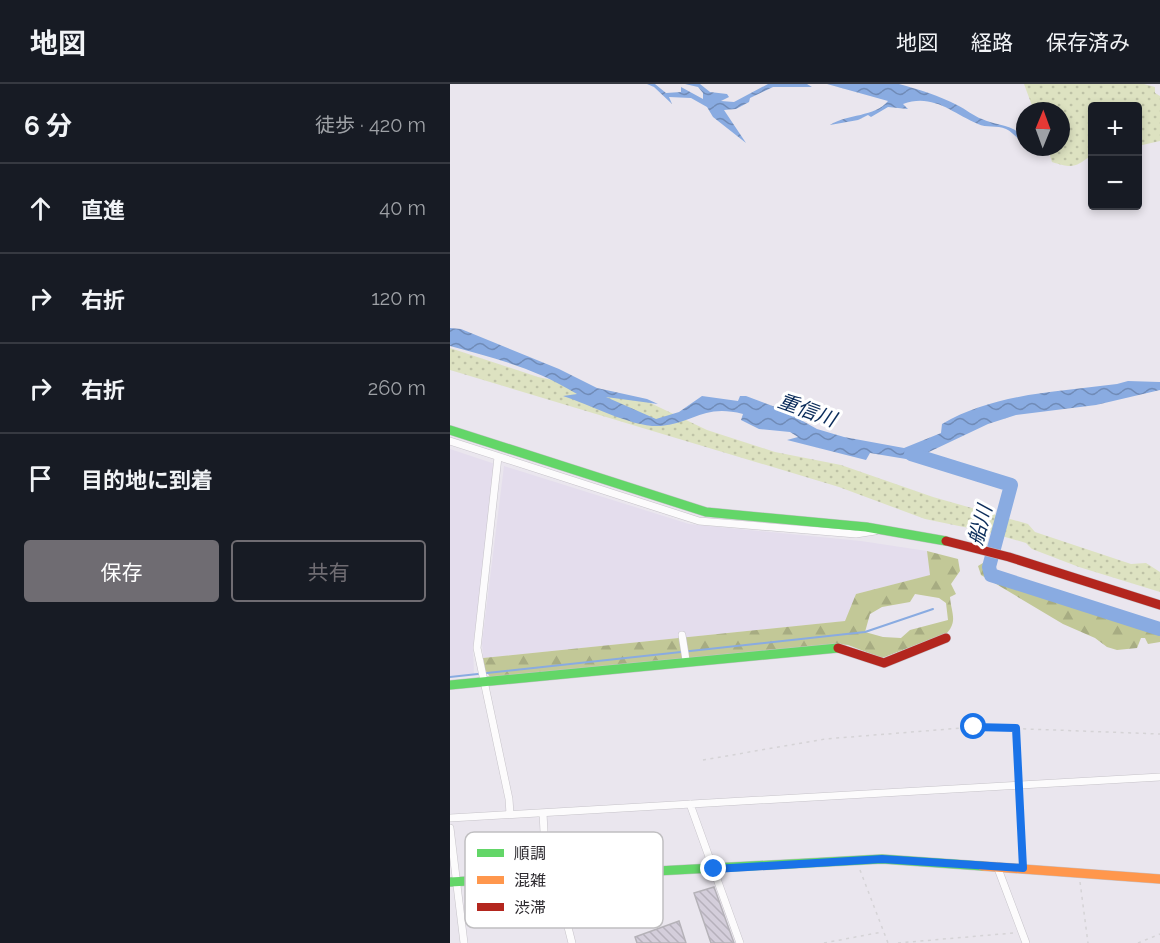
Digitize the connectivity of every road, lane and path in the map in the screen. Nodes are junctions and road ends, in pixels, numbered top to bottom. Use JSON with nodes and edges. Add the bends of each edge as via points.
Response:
{"nodes":[{"id":1,"x":450,"y":430,"type":"edge"},
{"id":2,"x":450,"y":441,"type":"edge"},
{"id":3,"x":498,"y":457,"type":"junction"},
{"id":4,"x":883,"y":530,"type":"junction"},
{"id":5,"x":1160,"y":605,"type":"edge"},
{"id":6,"x":683,"y":636,"type":"dead end"},
{"id":7,"x":946,"y":638,"type":"dead end"},
{"id":8,"x":686,"y":661,"type":"junction"},
{"id":9,"x":482,"y":682,"type":"junction"},
{"id":10,"x":450,"y":685,"type":"edge"},
{"id":11,"x":1016,"y":728,"type":"junction"},
{"id":12,"x":1160,"y":734,"type":"edge"},
{"id":13,"x":703,"y":760,"type":"dead end"},
{"id":14,"x":1160,"y":777,"type":"edge"},
{"id":15,"x":1017,"y":785,"type":"junction"},
{"id":16,"x":690,"y":804,"type":"junction"},
{"id":17,"x":543,"y":813,"type":"junction"},
{"id":18,"x":510,"y":814,"type":"junction"},
{"id":19,"x":450,"y":818,"type":"edge"},
{"id":20,"x":450,"y":828,"type":"edge"},
{"id":21,"x":544,"y":832,"type":"edge"},
{"id":22,"x":856,"y":861,"type":"junction"},
{"id":23,"x":997,"y":866,"type":"junction"},
{"id":24,"x":1023,"y":868,"type":"junction"},
{"id":25,"x":714,"y":869,"type":"junction"},
{"id":26,"x":663,"y":872,"type":"edge"},
{"id":27,"x":1079,"y":872,"type":"junction"},
{"id":28,"x":1160,"y":879,"type":"edge"},
{"id":29,"x":453,"y":882,"type":"edge"},
{"id":30,"x":568,"y":928,"type":"edge"},
{"id":31,"x":882,"y":932,"type":"junction"},
{"id":32,"x":1022,"y":932,"type":"junction"},
{"id":33,"x":1160,"y":934,"type":"edge"},
{"id":34,"x":464,"y":943,"type":"edge"},
{"id":35,"x":572,"y":943,"type":"edge"},
{"id":36,"x":740,"y":943,"type":"edge"},
{"id":37,"x":824,"y":943,"type":"edge"},
{"id":38,"x":888,"y":943,"type":"edge"},
{"id":39,"x":897,"y":943,"type":"edge"},
{"id":40,"x":1026,"y":943,"type":"edge"},
{"id":41,"x":1088,"y":943,"type":"edge"},
{"id":42,"x":1138,"y":943,"type":"edge"}],
"edges":[{"from":1,"to":4,"type":"street","via":[[706,512]]},
{"from":2,"to":3,"type":"street"},
{"from":3,"to":4,"type":"street","via":[[699,521],[856,534]]},
{"from":3,"to":9,"type":"street","via":[[477,648]]},
{"from":4,"to":5,"type":"street","via":[[1010,557]]},
{"from":6,"to":8,"type":"street"},
{"from":7,"to":8,"type":"street","via":[[876,664],[858,652],[839,648]]},
{"from":8,"to":9,"type":"street"},
{"from":9,"to":10,"type":"street"},
{"from":9,"to":18,"type":"street"},
{"from":11,"to":12,"type":"path"},
{"from":11,"to":13,"type":"path","via":[[974,727],[825,740]]},
{"from":11,"to":15,"type":"path"},
{"from":14,"to":15,"type":"street"},
{"from":15,"to":16,"type":"street"},
{"from":15,"to":24,"type":"path"},
{"from":16,"to":17,"type":"street"},
{"from":16,"to":25,"type":"street"},
{"from":17,"to":18,"type":"street"},
{"from":17,"to":21,"type":"street"},
{"from":18,"to":19,"type":"street"},
{"from":20,"to":29,"type":"street"},
{"from":22,"to":23,"type":"street"},
{"from":22,"to":25,"type":"street"},
{"from":22,"to":31,"type":"path"},
{"from":23,"to":24,"type":"street"},
{"from":23,"to":32,"type":"street"},
{"from":24,"to":27,"type":"street"},
{"from":25,"to":26,"type":"street"},
{"from":25,"to":36,"type":"street"},
{"from":27,"to":28,"type":"street"},
{"from":27,"to":41,"type":"path"},
{"from":29,"to":34,"type":"street"},
{"from":30,"to":35,"type":"street"},
{"from":31,"to":37,"type":"path"},
{"from":31,"to":38,"type":"path"},
{"from":32,"to":39,"type":"path"},
{"from":32,"to":40,"type":"street"},
{"from":33,"to":42,"type":"path"}]}
